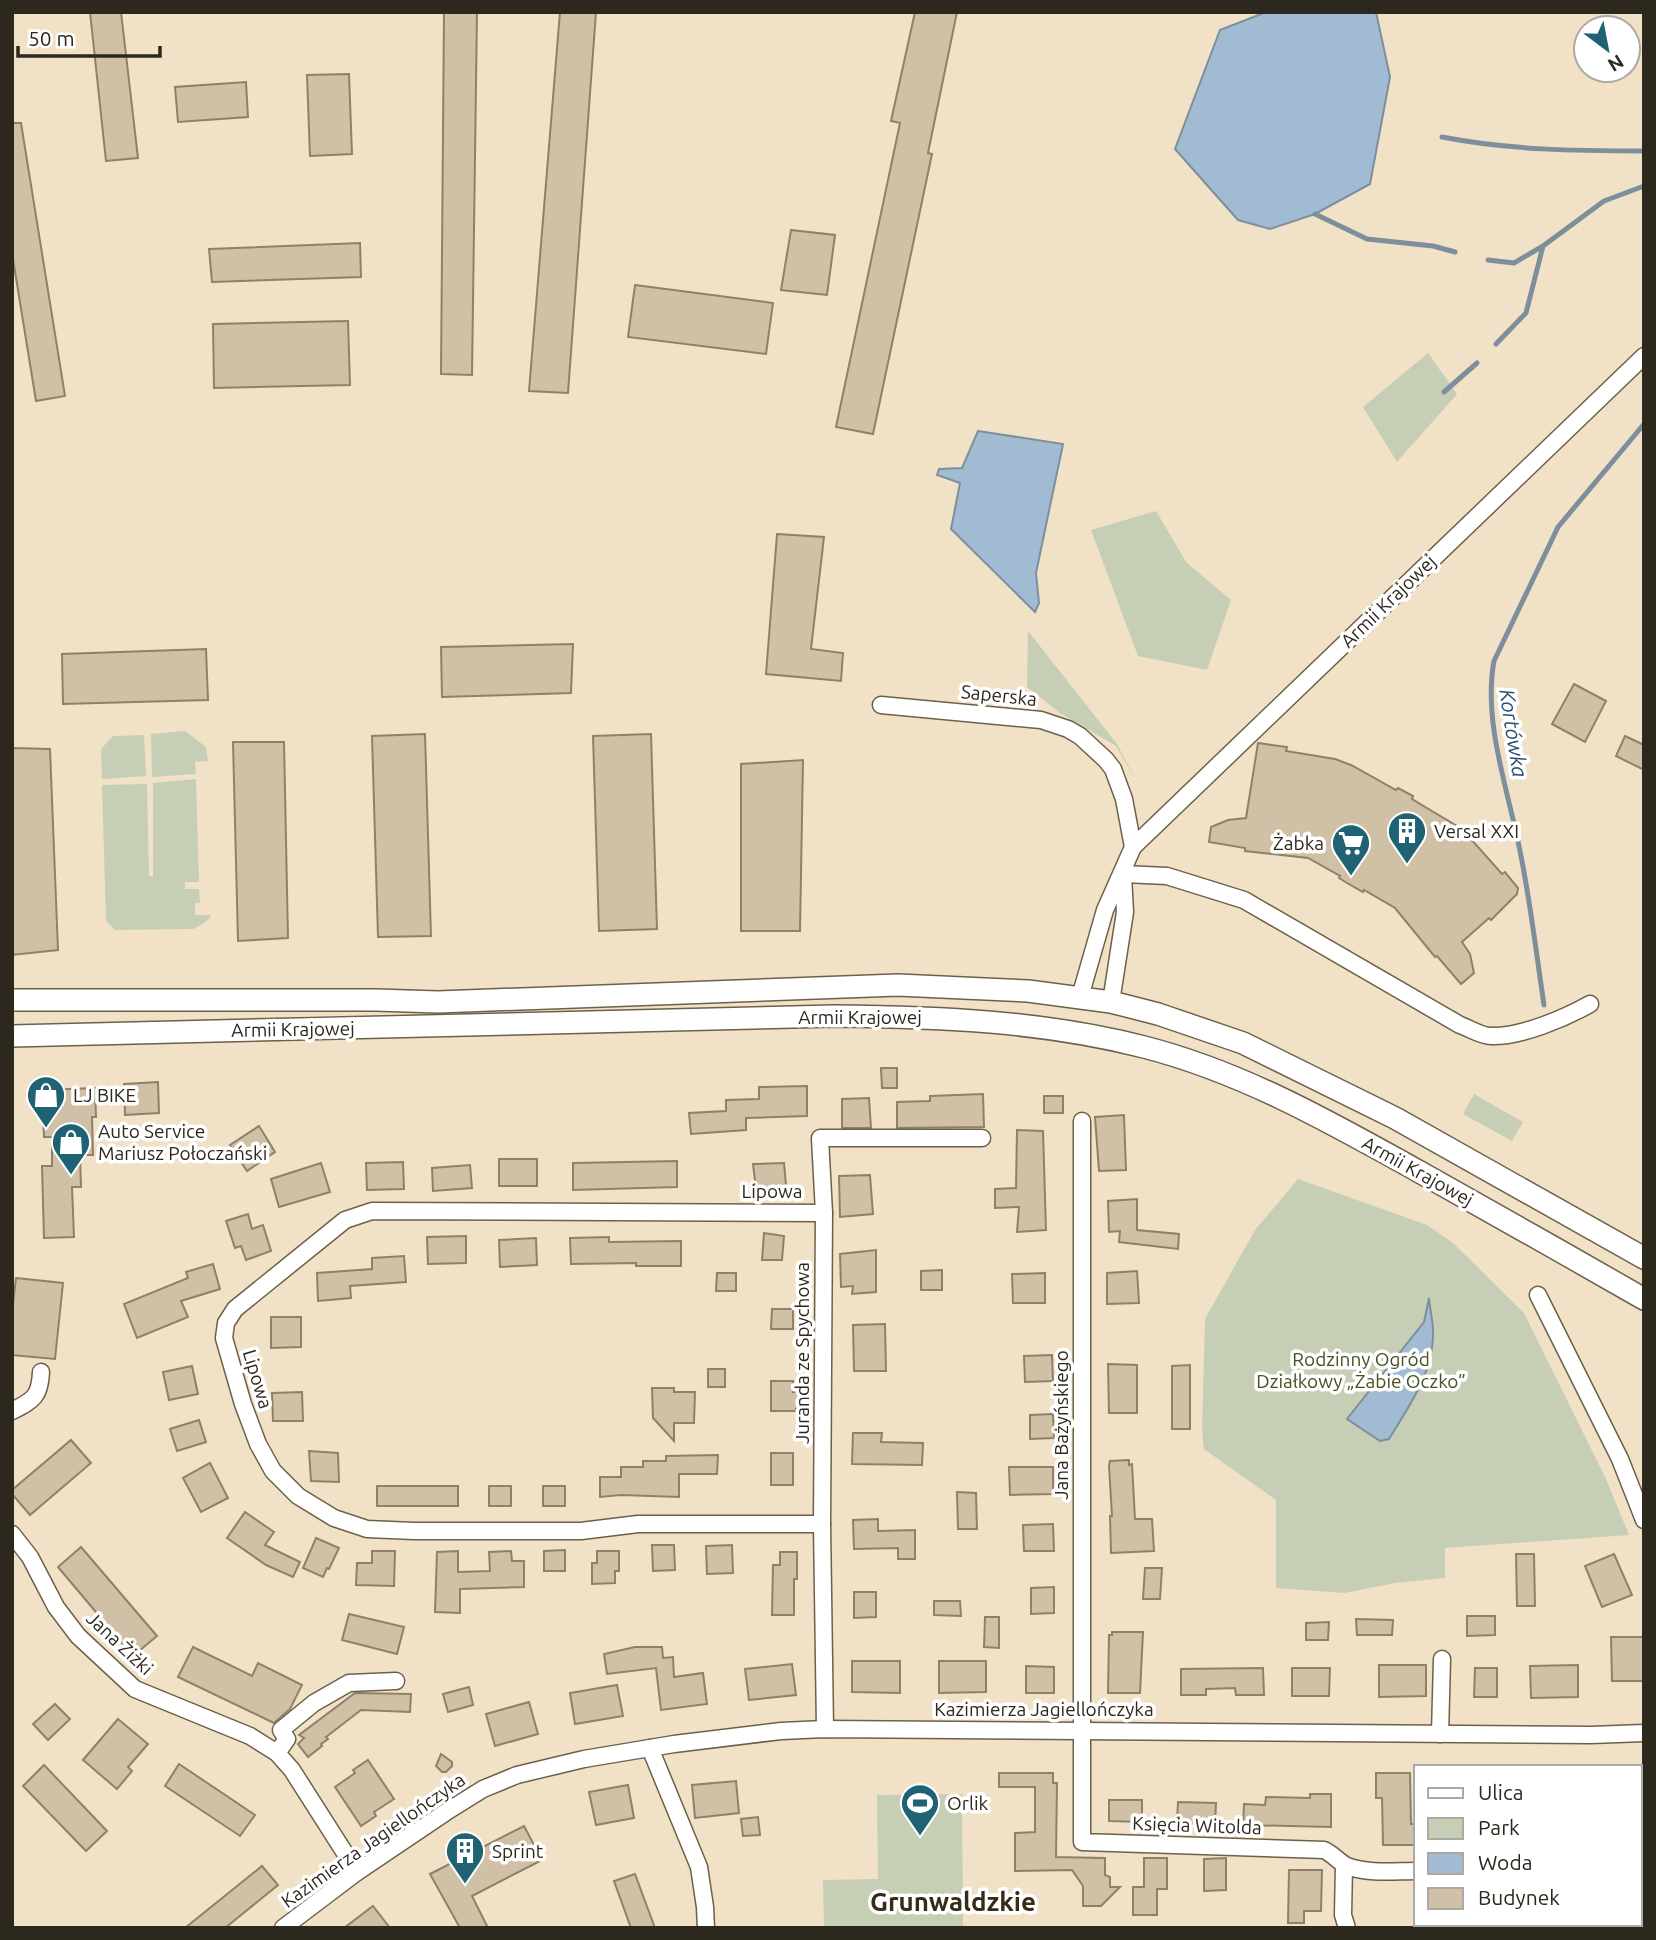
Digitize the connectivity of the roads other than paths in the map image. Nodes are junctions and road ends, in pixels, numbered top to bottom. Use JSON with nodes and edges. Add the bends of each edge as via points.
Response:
{"nodes":[{"id":1,"x":1644,"y":356,"type":"edge"},
{"id":2,"x":881,"y":705,"type":"dead end"},
{"id":3,"x":1133,"y":847,"type":"junction"},
{"id":4,"x":1123,"y":874,"type":"junction"},
{"id":5,"x":1080,"y":997,"type":"junction"},
{"id":6,"x":12,"y":1000,"type":"edge"},
{"id":7,"x":1111,"y":1002,"type":"junction"},
{"id":8,"x":1590,"y":1004,"type":"dead end"},
{"id":9,"x":1088,"y":1034,"type":"junction"},
{"id":10,"x":12,"y":1036,"type":"edge"},
{"id":11,"x":1082,"y":1121,"type":"dead end"},
{"id":12,"x":982,"y":1138,"type":"dead end"},
{"id":13,"x":824,"y":1213,"type":"junction"},
{"id":14,"x":1644,"y":1258,"type":"edge"},
{"id":15,"x":1538,"y":1295,"type":"dead end"},
{"id":16,"x":1644,"y":1298,"type":"edge"},
{"id":17,"x":41,"y":1372,"type":"dead end"},
{"id":18,"x":12,"y":1411,"type":"edge"},
{"id":19,"x":1644,"y":1520,"type":"edge"},
{"id":20,"x":822,"y":1524,"type":"junction"},
{"id":21,"x":12,"y":1534,"type":"edge"},
{"id":22,"x":1442,"y":1659,"type":"dead end"},
{"id":23,"x":396,"y":1681,"type":"dead end"},
{"id":24,"x":825,"y":1729,"type":"junction"},
{"id":25,"x":1083,"y":1730,"type":"junction"},
{"id":26,"x":1644,"y":1733,"type":"edge"},
{"id":27,"x":1440,"y":1734,"type":"junction"},
{"id":28,"x":650,"y":1748,"type":"junction"},
{"id":29,"x":277,"y":1754,"type":"junction"},
{"id":30,"x":1344,"y":1865,"type":"junction"},
{"id":31,"x":1414,"y":1871,"type":"edge"},
{"id":32,"x":358,"y":1872,"type":"junction"},
{"id":33,"x":283,"y":1928,"type":"edge"},
{"id":34,"x":705,"y":1928,"type":"edge"},
{"id":35,"x":1347,"y":1928,"type":"edge"}],
"edges":[{"from":1,"to":3,"type":"street","name":"Armii Krajowej"},
{"from":2,"to":3,"type":"street","name":"Saperska","via":[[1027,717],[1068,729],[1098,751],[1112,769],[1124,799]]},
{"from":3,"to":4,"type":"street"},
{"from":4,"to":5,"type":"street","via":[[1105,910]]},
{"from":4,"to":7,"type":"street","via":[[1125,912]]},
{"from":4,"to":8,"type":"street","via":[[1167,876],[1244,900],[1460,1025],[1489,1036],[1569,1016]]},
{"from":5,"to":6,"type":"main road","name":"Armii Krajowej","via":[[898,985],[438,1002]]},
{"from":5,"to":7,"type":"main road","name":"Armii Krajowej"},
{"from":5,"to":9,"type":"main road"},
{"from":7,"to":9,"type":"main road"},
{"from":7,"to":14,"type":"main road","name":"Armii Krajowej","via":[[1243,1043],[1395,1118]]},
{"from":9,"to":10,"type":"main road","name":"Armii Krajowej","via":[[1012,1023],[834,1016]]},
{"from":9,"to":16,"type":"main road","name":"Armii Krajowej","via":[[1186,1059],[1286,1100]]},
{"from":11,"to":25,"type":"street","name":"Jana Bażyńskiego"},
{"from":12,"to":13,"type":"street","name":"Juranda ze Spychowa","via":[[820,1138]]},
{"from":13,"to":20,"type":"street","name":"Juranda ze Spychowa"},
{"from":13,"to":20,"type":"street","name":"Lipowa","via":[[372,1211],[345,1220],[235,1309],[224,1338],[254,1434],[273,1471],[298,1496],[334,1518],[367,1529],[581,1531],[638,1524]]},
{"from":15,"to":19,"type":"street","via":[[1620,1460]]},
{"from":17,"to":18,"type":"street","via":[[36,1397]]},
{"from":20,"to":24,"type":"street","name":"Juranda ze Spychowa"},
{"from":21,"to":29,"type":"street","name":"Jana Żiżki","via":[[78,1636],[135,1689],[250,1736]]},
{"from":22,"to":27,"type":"street"},
{"from":23,"to":29,"type":"street","via":[[349,1683],[314,1703],[281,1730],[287,1739]]},
{"from":24,"to":25,"type":"street","name":"Kazimierza Jagiellończyka"},
{"from":24,"to":28,"type":"street","name":"Kazimierza Jagiellończyka"},
{"from":25,"to":27,"type":"street","name":"Kazimierza Jagiellończyka"},
{"from":25,"to":30,"type":"street","name":"Księcia Witolda","via":[[1082,1842],[1324,1850]]},
{"from":26,"to":27,"type":"street","name":"Kazimierza Jagiellończyka"},
{"from":28,"to":32,"type":"street","name":"Kazimierza Jagiellończyka","via":[[559,1765],[495,1784]]},
{"from":28,"to":34,"type":"street","via":[[699,1867]]},
{"from":29,"to":32,"type":"street","name":"Jana Żiżki"},
{"from":30,"to":31,"type":"street","name":"Księcia Witolda","via":[[1373,1871]]},
{"from":30,"to":35,"type":"street"},
{"from":32,"to":33,"type":"street","name":"Kazimierza Jagiellończyka"}]}
